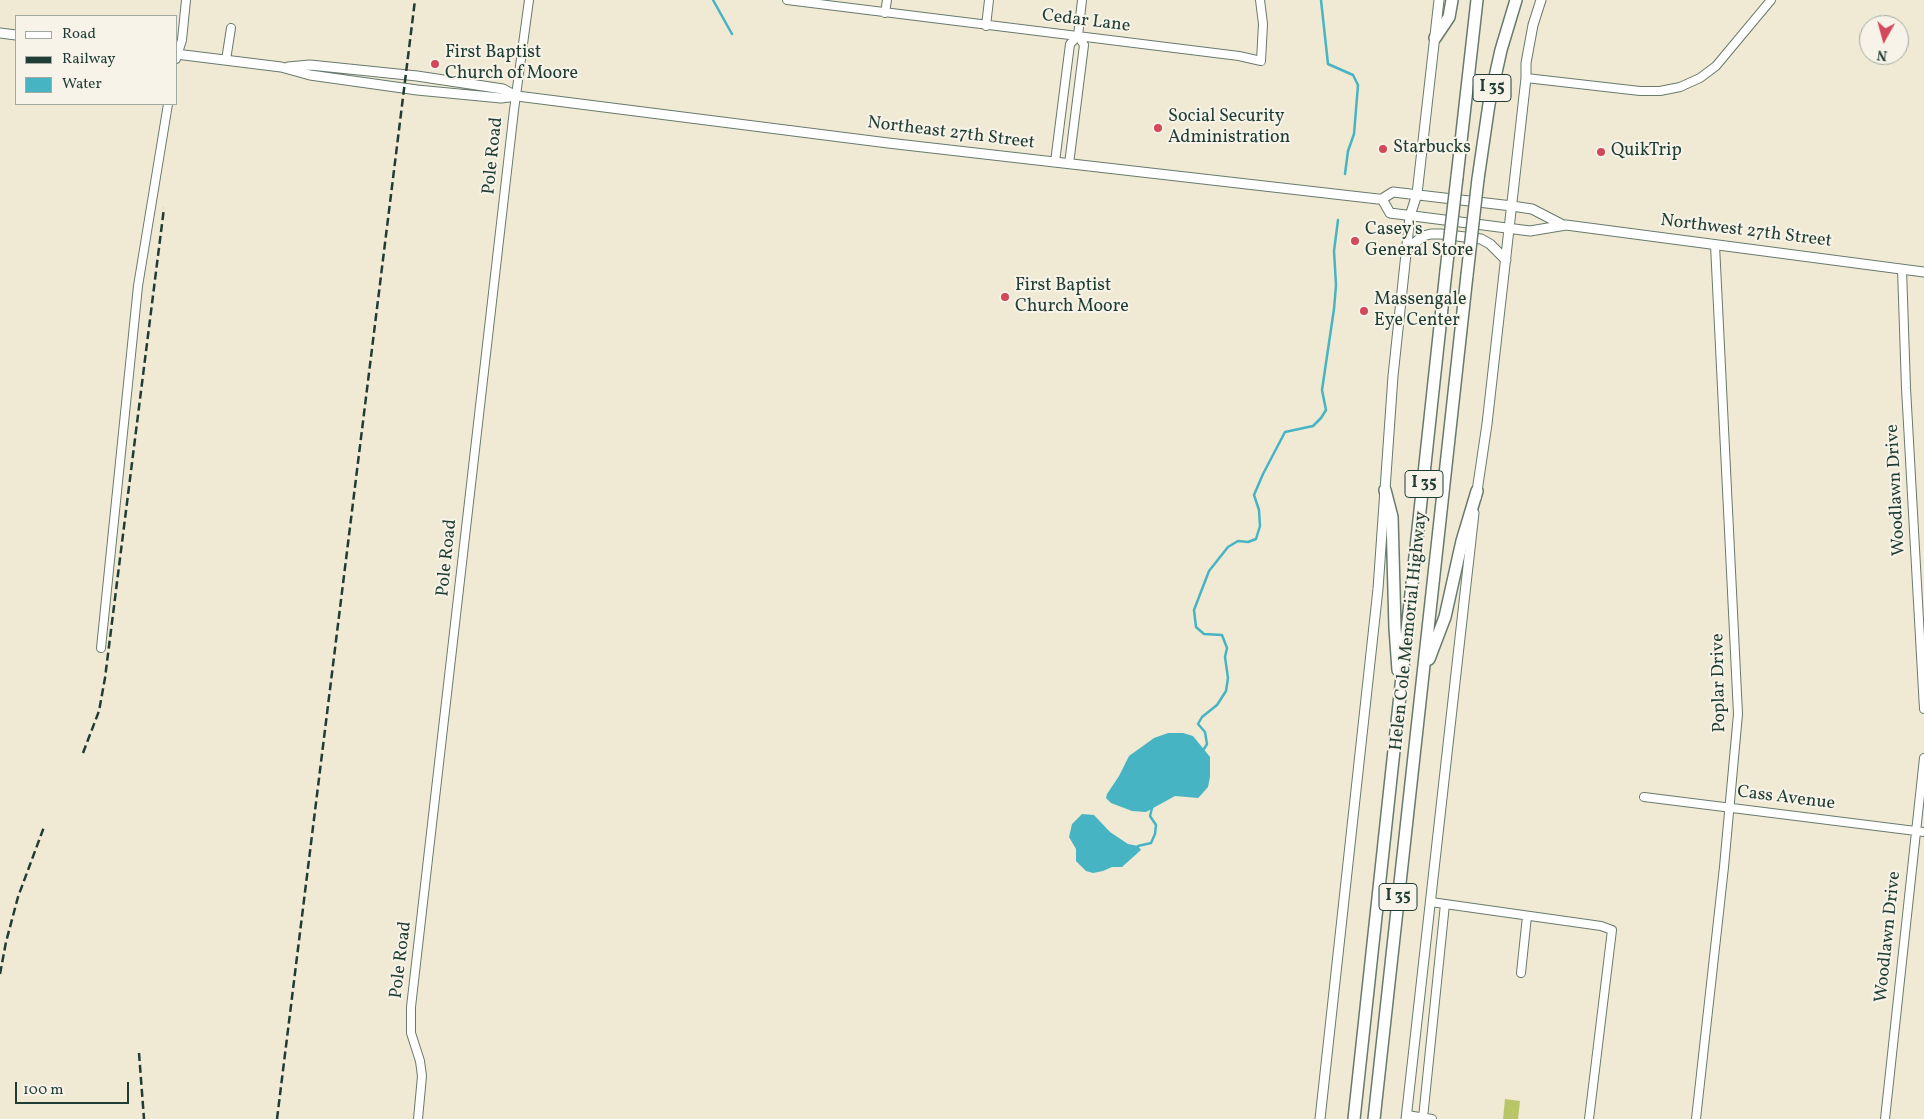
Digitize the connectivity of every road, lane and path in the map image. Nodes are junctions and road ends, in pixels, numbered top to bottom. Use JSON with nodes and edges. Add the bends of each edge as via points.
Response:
{"nodes":[{"id":1,"x":186,"y":0,"type":"edge"},
{"id":2,"x":529,"y":0,"type":"edge"},
{"id":3,"x":787,"y":0,"type":"edge"},
{"id":4,"x":887,"y":0,"type":"edge"},
{"id":5,"x":988,"y":0,"type":"edge"},
{"id":6,"x":1082,"y":0,"type":"edge"},
{"id":7,"x":1260,"y":0,"type":"edge"},
{"id":8,"x":1439,"y":0,"type":"edge"},
{"id":9,"x":1452,"y":0,"type":"edge"},
{"id":10,"x":1477,"y":0,"type":"edge"},
{"id":11,"x":1516,"y":0,"type":"edge"},
{"id":12,"x":1541,"y":0,"type":"edge"},
{"id":13,"x":1772,"y":0,"type":"edge"},
{"id":14,"x":885,"y":13,"type":"junction"},
{"id":15,"x":986,"y":26,"type":"junction"},
{"id":16,"x":231,"y":28,"type":"dead end"},
{"id":17,"x":0,"y":33,"type":"edge"},
{"id":18,"x":15,"y":35,"type":"edge"},
{"id":19,"x":1078,"y":36,"type":"junction"},
{"id":20,"x":1434,"y":38,"type":"junction"},
{"id":21,"x":178,"y":53,"type":"edge"},
{"id":22,"x":178,"y":56,"type":"edge"},
{"id":23,"x":226,"y":60,"type":"junction"},
{"id":24,"x":282,"y":67,"type":"junction"},
{"id":25,"x":1526,"y":78,"type":"junction"},
{"id":26,"x":516,"y":96,"type":"junction"},
{"id":27,"x":168,"y":105,"type":"edge"},
{"id":28,"x":1055,"y":162,"type":"junction"},
{"id":29,"x":1069,"y":164,"type":"junction"},
{"id":30,"x":1417,"y":194,"type":"junction"},
{"id":31,"x":1382,"y":199,"type":"junction"},
{"id":32,"x":1512,"y":206,"type":"junction"},
{"id":33,"x":1410,"y":216,"type":"junction"},
{"id":34,"x":1563,"y":225,"type":"junction"},
{"id":35,"x":1510,"y":229,"type":"junction"},
{"id":36,"x":1715,"y":245,"type":"junction"},
{"id":37,"x":1406,"y":250,"type":"junction"},
{"id":38,"x":1506,"y":260,"type":"junction"},
{"id":39,"x":1902,"y":269,"type":"junction"},
{"id":40,"x":1924,"y":272,"type":"edge"},
{"id":41,"x":1385,"y":490,"type":"junction"},
{"id":42,"x":1477,"y":491,"type":"junction"},
{"id":43,"x":101,"y":648,"type":"dead end"},
{"id":44,"x":1422,"y":675,"type":"junction"},
{"id":45,"x":1401,"y":696,"type":"junction"},
{"id":46,"x":1924,"y":708,"type":"edge"},
{"id":47,"x":1924,"y":758,"type":"edge"},
{"id":48,"x":1644,"y":797,"type":"dead end"},
{"id":49,"x":1730,"y":807,"type":"junction"},
{"id":50,"x":1920,"y":832,"type":"edge"},
{"id":51,"x":1431,"y":902,"type":"junction"},
{"id":52,"x":1446,"y":904,"type":"junction"},
{"id":53,"x":1527,"y":916,"type":"junction"},
{"id":54,"x":1521,"y":973,"type":"dead end"},
{"id":55,"x":1406,"y":1117,"type":"edge"},
{"id":56,"x":1427,"y":1118,"type":"edge"},
{"id":57,"x":418,"y":1119,"type":"edge"},
{"id":58,"x":1320,"y":1119,"type":"edge"},
{"id":59,"x":1354,"y":1119,"type":"edge"},
{"id":60,"x":1374,"y":1119,"type":"edge"},
{"id":61,"x":1588,"y":1119,"type":"edge"},
{"id":62,"x":1696,"y":1119,"type":"edge"},
{"id":63,"x":1885,"y":1119,"type":"edge"}],
"edges":[{"from":1,"to":21,"type":"street"},
{"from":2,"to":26,"type":"street","name":"Pole Road"},
{"from":3,"to":14,"type":"street","name":"Cedar Lane"},
{"from":4,"to":14,"type":"street"},
{"from":5,"to":15,"type":"street"},
{"from":6,"to":19,"type":"street"},
{"from":7,"to":19,"type":"street","name":"Cedar Lane","via":[[1262,61]]},
{"from":8,"to":20,"type":"main road"},
{"from":9,"to":20,"type":"highway","via":[[1449,17]]},
{"from":10,"to":45,"type":"highway","name":"Helen Cole Memorial Highway","number":"I 35","bridge":true},
{"from":11,"to":44,"type":"highway","name":"Helen Cole Memorial Highway","number":"I 35","bridge":true,"via":[[1491,96],[1478,179]]},
{"from":12,"to":25,"type":"main road","via":[[1529,45]]},
{"from":13,"to":25,"type":"street","via":[[1716,66],[1680,87],[1640,91]]},
{"from":14,"to":15,"type":"street","name":"Cedar Lane"},
{"from":15,"to":19,"type":"street","name":"Cedar Lane"},
{"from":16,"to":23,"type":"street"},
{"from":17,"to":18,"type":"main road"},
{"from":19,"to":28,"type":"street","via":[[1070,44]]},
{"from":19,"to":29,"type":"street","via":[[1084,44]]},
{"from":20,"to":30,"type":"main road"},
{"from":22,"to":23,"type":"main road","name":"Northeast 27th Street"},
{"from":23,"to":24,"type":"main road","name":"Northeast 27th Street"},
{"from":24,"to":26,"type":"main road","name":"Northeast 27th Street","via":[[310,75],[387,87],[501,98]]},
{"from":24,"to":26,"type":"main road","name":"Northeast 27th Street","via":[[310,65],[417,76],[503,89]]},
{"from":25,"to":32,"type":"main road"},
{"from":26,"to":28,"type":"main road","name":"Northeast 27th Street"},
{"from":26,"to":57,"type":"street","name":"Pole Road","via":[[411,1007],[411,1033],[422,1076]]},
{"from":27,"to":43,"type":"street","via":[[138,286]]},
{"from":28,"to":29,"type":"main road","name":"Northeast 27th Street"},
{"from":29,"to":31,"type":"main road","name":"Northeast 27th Street"},
{"from":30,"to":31,"type":"main road","name":"Northeast 27th Street","via":[[1393,192]]},
{"from":30,"to":32,"type":"main road","name":"Northwest 27th Street"},
{"from":30,"to":33,"type":"main road"},
{"from":31,"to":33,"type":"main road","via":[[1390,214]]},
{"from":32,"to":34,"type":"main road","name":"Northwest 27th Street","via":[[1532,209]]},
{"from":32,"to":35,"type":"main road"},
{"from":33,"to":35,"type":"main road","name":"Northwest 27th Street"},
{"from":33,"to":37,"type":"main road"},
{"from":34,"to":35,"type":"main road","name":"Northwest 27th Street","via":[[1530,232]]},
{"from":34,"to":36,"type":"main road","name":"Northwest 27th Street"},
{"from":35,"to":38,"type":"main road"},
{"from":36,"to":39,"type":"main road","name":"Northwest 27th Street"},
{"from":36,"to":49,"type":"street","name":"Poplar Drive","via":[[1737,689]]},
{"from":37,"to":38,"type":"main road","via":[[1423,236],[1442,234],[1481,239]]},
{"from":37,"to":41,"type":"main road"},
{"from":38,"to":42,"type":"main road","via":[[1488,424]]},
{"from":39,"to":40,"type":"main road","name":"Northwest 27th Street"},
{"from":39,"to":46,"type":"street","name":"Woodlawn Drive"},
{"from":41,"to":45,"type":"highway","via":[[1392,517],[1395,628]]},
{"from":41,"to":58,"type":"main road","via":[[1377,599]]},
{"from":42,"to":44,"type":"highway","via":[[1445,617]]},
{"from":42,"to":51,"type":"main road"},
{"from":44,"to":60,"type":"highway","name":"Helen Cole Memorial Highway","number":"I 35"},
{"from":45,"to":59,"type":"highway","name":"Helen Cole Memorial Highway","number":"I 35"},
{"from":47,"to":50,"type":"street","name":"Woodlawn Drive"},
{"from":48,"to":49,"type":"street","name":"Cass Avenue"},
{"from":49,"to":50,"type":"street","name":"Cass Avenue"},
{"from":49,"to":62,"type":"street","name":"Poplar Drive"},
{"from":50,"to":63,"type":"street","name":"Woodlawn Drive"},
{"from":51,"to":52,"type":"street"},
{"from":51,"to":55,"type":"main road"},
{"from":52,"to":53,"type":"street"},
{"from":52,"to":56,"type":"street"},
{"from":53,"to":54,"type":"street"},
{"from":53,"to":61,"type":"street","via":[[1612,930]]},
{"from":55,"to":56,"type":"street"}]}
